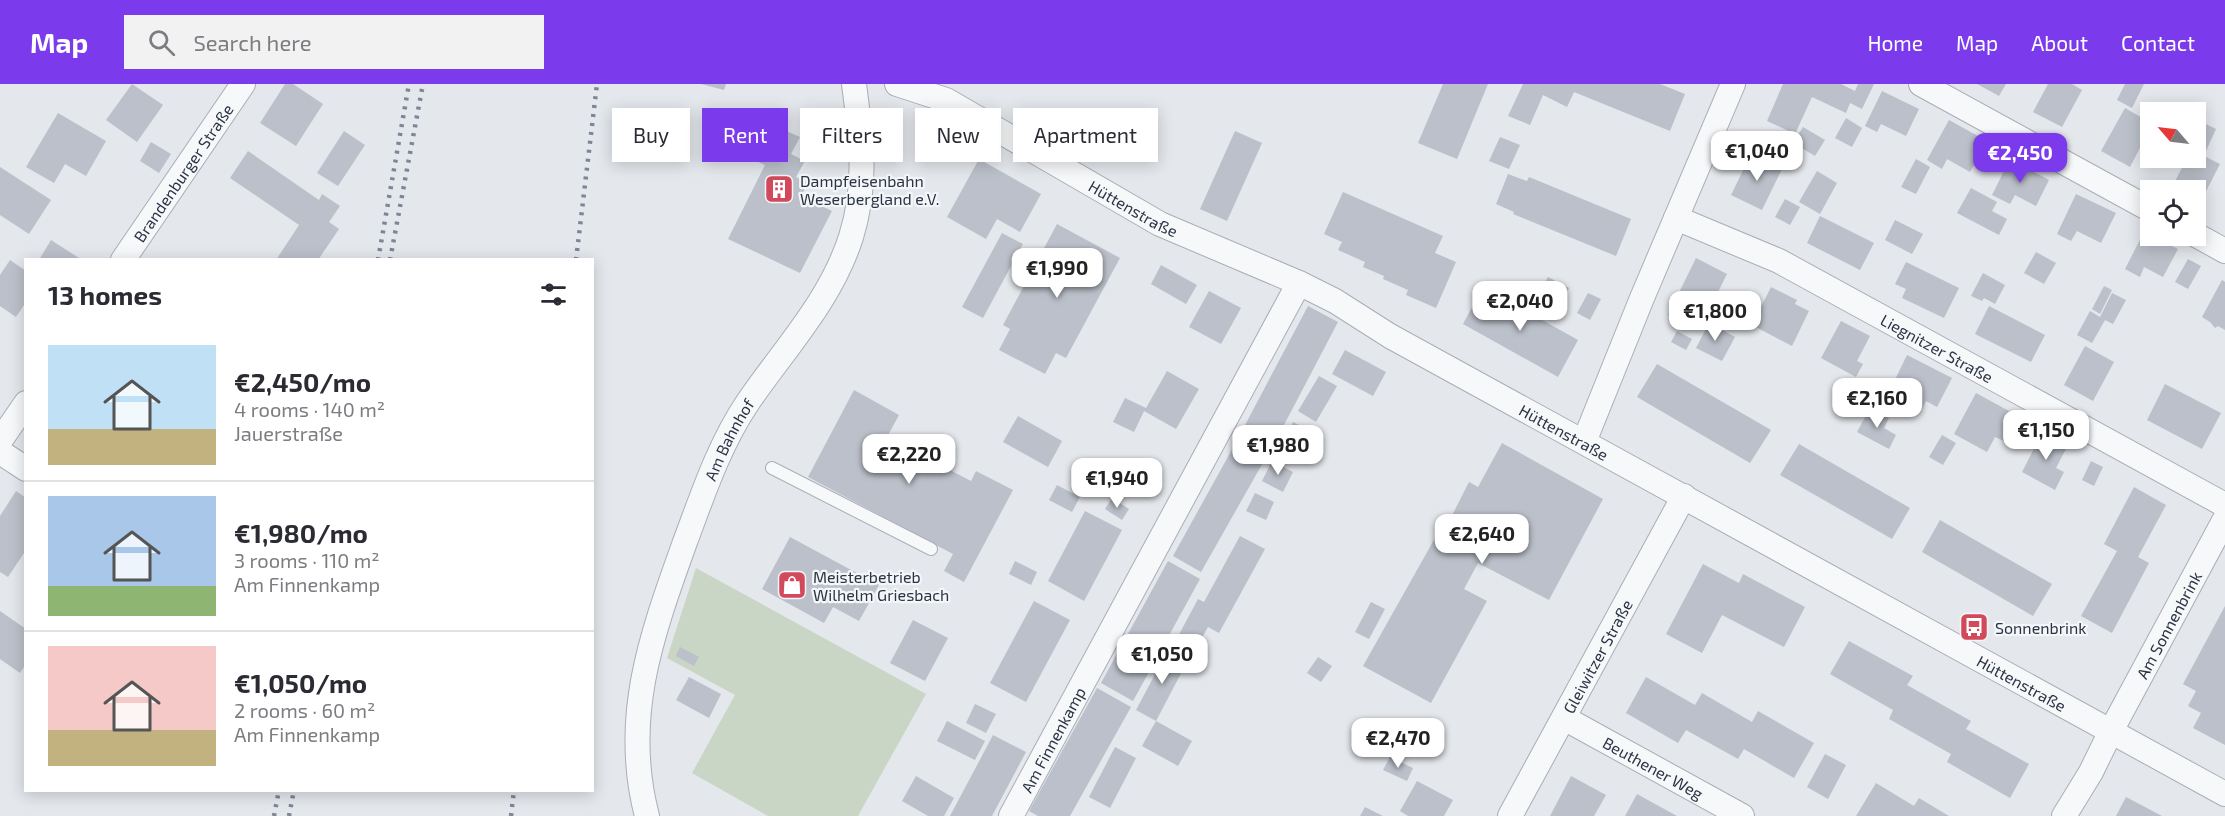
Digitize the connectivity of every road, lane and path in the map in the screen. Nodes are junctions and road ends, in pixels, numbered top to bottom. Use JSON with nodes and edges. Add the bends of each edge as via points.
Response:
{"nodes":[{"id":1,"x":243,"y":84,"type":"edge"},
{"id":2,"x":854,"y":84,"type":"edge"},
{"id":3,"x":897,"y":84,"type":"edge"},
{"id":4,"x":1733,"y":84,"type":"edge"},
{"id":5,"x":1921,"y":84,"type":"edge"},
{"id":6,"x":2140,"y":204,"type":"edge"},
{"id":7,"x":1676,"y":218,"type":"junction"},
{"id":8,"x":2206,"y":241,"type":"edge"},
{"id":9,"x":2225,"y":251,"type":"edge"},
{"id":10,"x":124,"y":258,"type":"edge"},
{"id":11,"x":1299,"y":283,"type":"junction"},
{"id":12,"x":24,"y":406,"type":"edge"},
{"id":13,"x":1,"y":440,"type":"edge"},
{"id":14,"x":1584,"y":442,"type":"junction"},
{"id":15,"x":24,"y":467,"type":"edge"},
{"id":16,"x":772,"y":468,"type":"dead end"},
{"id":17,"x":1684,"y":496,"type":"junction"},
{"id":18,"x":2225,"y":506,"type":"edge"},
{"id":19,"x":2225,"y":519,"type":"edge"},
{"id":20,"x":931,"y":549,"type":"dead end"},
{"id":21,"x":1564,"y":718,"type":"junction"},
{"id":22,"x":2110,"y":731,"type":"junction"},
{"id":23,"x":2225,"y":794,"type":"edge"},
{"id":24,"x":647,"y":816,"type":"edge"},
{"id":25,"x":1011,"y":816,"type":"edge"},
{"id":26,"x":1510,"y":816,"type":"edge"},
{"id":27,"x":1742,"y":816,"type":"edge"},
{"id":28,"x":2064,"y":816,"type":"edge"}],
"edges":[{"from":1,"to":10,"type":"street","name":"Brandenburger Straße"},
{"from":2,"to":24,"type":"street","name":"Am Bahnhof","via":[[862,146],[862,192],[851,237],[814,313],[748,402],[724,443],[648,651],[639,701],[637,752]]},
{"from":3,"to":11,"type":"street","name":"Hüttenstraße","via":[[946,100],[1160,224]]},
{"from":4,"to":7,"type":"street"},
{"from":5,"to":6,"type":"street"},
{"from":7,"to":14,"type":"street"},
{"from":7,"to":18,"type":"street","name":"Liegnitzer Straße","via":[[1779,261]]},
{"from":8,"to":9,"type":"street"},
{"from":11,"to":14,"type":"street","name":"Hüttenstraße"},
{"from":11,"to":25,"type":"street","name":"Am Finnenkamp"},
{"from":12,"to":13,"type":"street"},
{"from":13,"to":15,"type":"street"},
{"from":14,"to":17,"type":"street","name":"Hüttenstraße"},
{"from":16,"to":20,"type":"lane"},
{"from":17,"to":21,"type":"street","name":"Gleiwitzer Straße"},
{"from":17,"to":22,"type":"street","name":"Hüttenstraße"},
{"from":19,"to":22,"type":"street","name":"Am Sonnenbrink"},
{"from":21,"to":26,"type":"street","name":"Gleiwitzer Straße"},
{"from":21,"to":27,"type":"street","name":"Beuthener Weg"},
{"from":22,"to":23,"type":"street","name":"Hüttenstraße"},
{"from":22,"to":28,"type":"street","name":"Am Sonnenbrink"}]}
